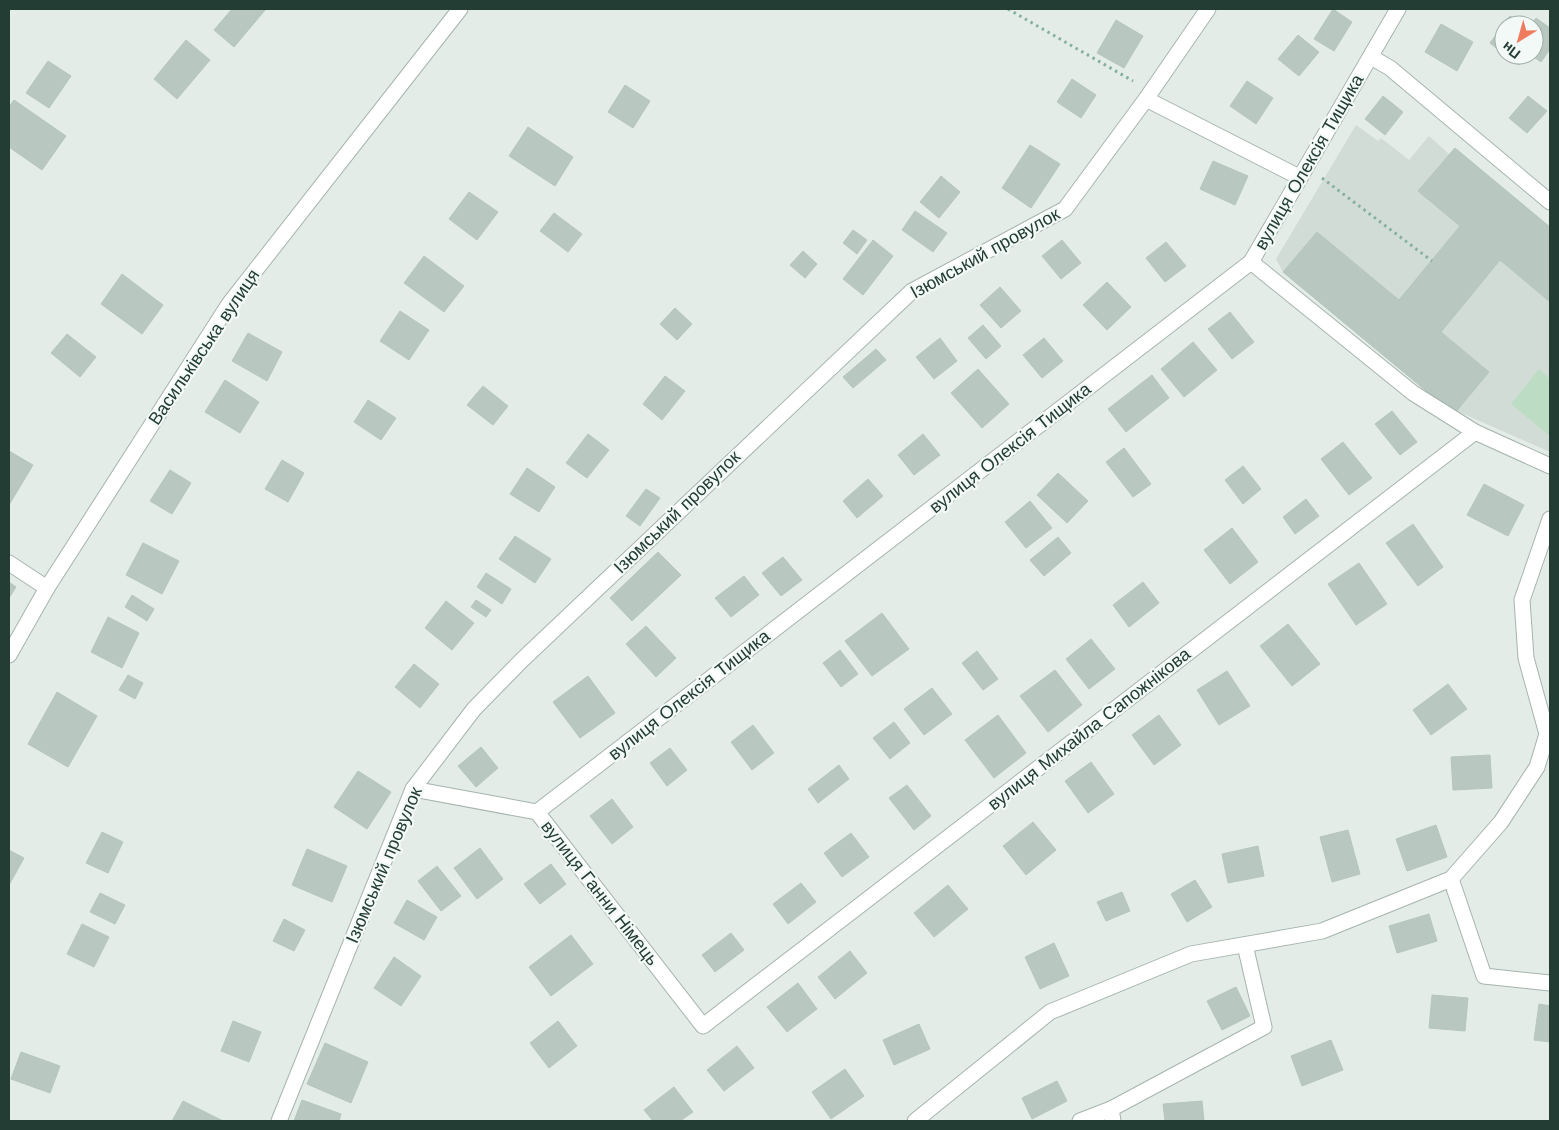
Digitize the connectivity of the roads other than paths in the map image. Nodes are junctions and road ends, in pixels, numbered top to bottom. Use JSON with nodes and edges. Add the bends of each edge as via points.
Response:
{"nodes":[{"id":1,"x":460,"y":9,"type":"edge"},
{"id":2,"x":1208,"y":9,"type":"edge"},
{"id":3,"x":1398,"y":9,"type":"edge"},
{"id":4,"x":1371,"y":57,"type":"junction"},
{"id":5,"x":1148,"y":95,"type":"junction"},
{"id":6,"x":1299,"y":177,"type":"junction"},
{"id":7,"x":1550,"y":202,"type":"edge"},
{"id":8,"x":1252,"y":262,"type":"junction"},
{"id":9,"x":1475,"y":432,"type":"junction"},
{"id":10,"x":1550,"y":466,"type":"edge"},
{"id":11,"x":1550,"y":519,"type":"edge"},
{"id":12,"x":9,"y":563,"type":"edge"},
{"id":13,"x":47,"y":588,"type":"junction"},
{"id":14,"x":9,"y":655,"type":"edge"},
{"id":15,"x":1547,"y":722,"type":"edge"},
{"id":16,"x":413,"y":789,"type":"junction"},
{"id":17,"x":537,"y":812,"type":"junction"},
{"id":18,"x":1451,"y":879,"type":"junction"},
{"id":19,"x":1244,"y":945,"type":"junction"},
{"id":20,"x":1550,"y":983,"type":"edge"},
{"id":21,"x":703,"y":1026,"type":"joint"},
{"id":22,"x":1112,"y":1115,"type":"edge"},
{"id":23,"x":918,"y":1119,"type":"edge"},
{"id":24,"x":279,"y":1121,"type":"edge"},
{"id":25,"x":937,"y":1121,"type":"edge"},
{"id":26,"x":1080,"y":1121,"type":"edge"}],
"edges":[{"from":1,"to":13,"type":"street","name":"Васильківська вулиця","via":[[229,304]]},
{"from":2,"to":5,"type":"street","name":"Ізюмський провулок"},
{"from":3,"to":4,"type":"street","name":"вулиця Олексія Тищика"},
{"from":4,"to":6,"type":"street","name":"вулиця Олексія Тищика"},
{"from":4,"to":7,"type":"street","via":[[1390,68]]},
{"from":5,"to":6,"type":"street"},
{"from":5,"to":16,"type":"street","name":"Ізюмський провулок","via":[[1065,209],[912,291],[522,660],[474,709]]},
{"from":6,"to":8,"type":"street","name":"вулиця Олексія Тищика"},
{"from":8,"to":9,"type":"street","via":[[1413,393]]},
{"from":8,"to":17,"type":"street","name":"вулиця Олексія Тищика"},
{"from":9,"to":10,"type":"street"},
{"from":9,"to":21,"type":"street","name":"вулиця Михайла Сапожнікова"},
{"from":11,"to":15,"type":"street","via":[[1522,600],[1526,658]]},
{"from":12,"to":13,"type":"street"},
{"from":13,"to":14,"type":"street","name":"Васильківська вулиця"},
{"from":15,"to":18,"type":"street","via":[[1547,734],[1537,767],[1501,822]]},
{"from":16,"to":17,"type":"street","name":"вулиця Ганни Німець"},
{"from":16,"to":24,"type":"street","name":"Ізюмський провулок"},
{"from":17,"to":21,"type":"street","name":"вулиця Ганни Німець"},
{"from":18,"to":19,"type":"street","via":[[1322,931]]},
{"from":18,"to":20,"type":"street","via":[[1484,976]]},
{"from":19,"to":22,"type":"street","via":[[1264,1027]]},
{"from":19,"to":23,"type":"street","via":[[1191,954],[1050,1012]]},
{"from":22,"to":26,"type":"street"},
{"from":23,"to":25,"type":"street"}]}
